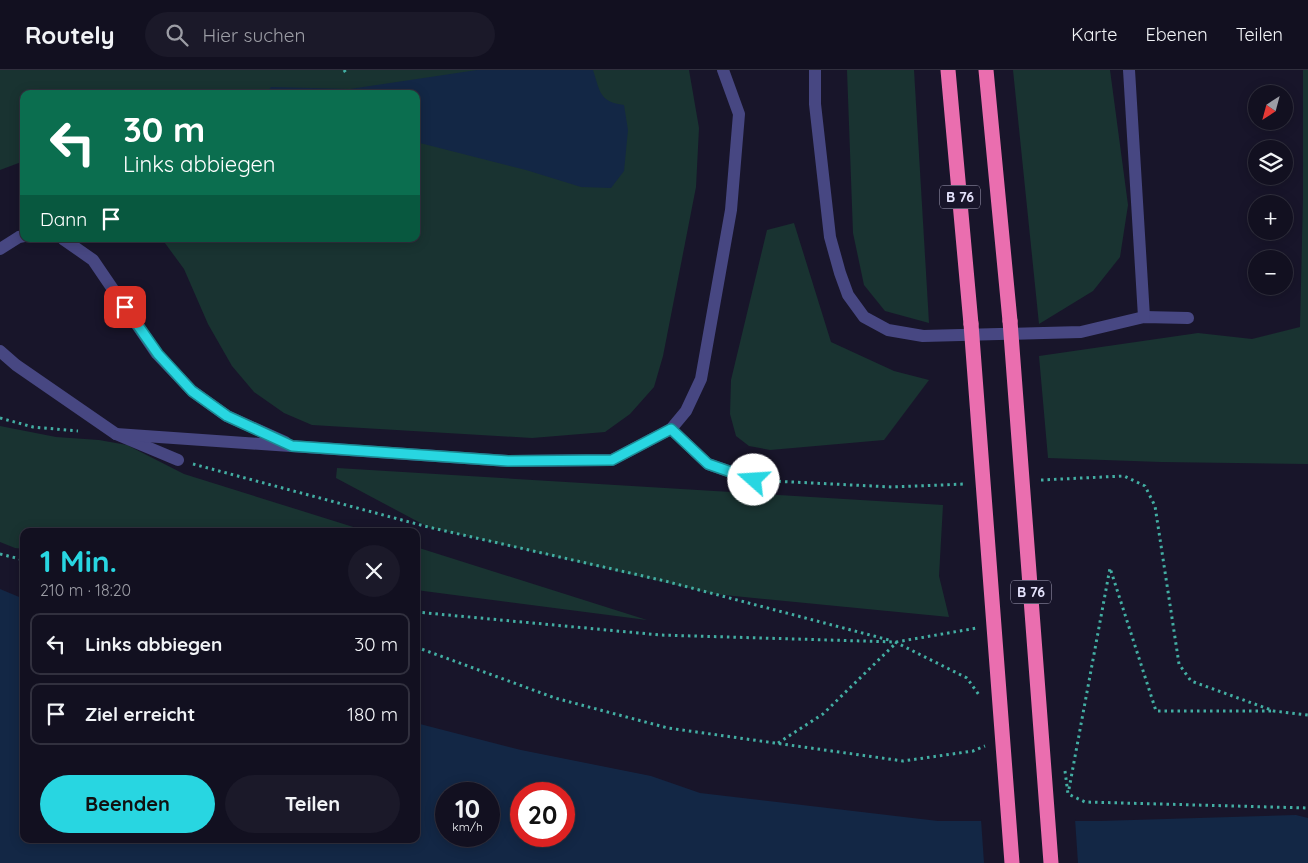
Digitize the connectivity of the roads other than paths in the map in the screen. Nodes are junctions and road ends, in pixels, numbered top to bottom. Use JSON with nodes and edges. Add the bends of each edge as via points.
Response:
{"nodes":[{"id":1,"x":724,"y":70,"type":"edge"},
{"id":2,"x":815,"y":70,"type":"edge"},
{"id":3,"x":948,"y":70,"type":"edge"},
{"id":4,"x":986,"y":70,"type":"edge"},
{"id":5,"x":1129,"y":70,"type":"edge"},
{"id":6,"x":20,"y":237,"type":"edge"},
{"id":7,"x":68,"y":242,"type":"edge"},
{"id":8,"x":0,"y":249,"type":"edge"},
{"id":9,"x":1144,"y":317,"type":"junction"},
{"id":10,"x":1188,"y":318,"type":"dead end"},
{"id":11,"x":0,"y":352,"type":"edge"},
{"id":12,"x":671,"y":429,"type":"junction"},
{"id":13,"x":116,"y":434,"type":"junction"},
{"id":14,"x":292,"y":446,"type":"junction"},
{"id":15,"x":178,"y":460,"type":"road end"},
{"id":16,"x":754,"y":480,"type":"dead end"},
{"id":17,"x":1012,"y":863,"type":"edge"},
{"id":18,"x":1051,"y":863,"type":"edge"}],
"edges":[{"from":1,"to":12,"type":"lane","via":[[740,114],[731,210],[702,378],[686,411]]},
{"from":2,"to":9,"type":"lane","via":[[815,104],[830,237],[848,295],[864,317],[888,330],[923,336],[1081,332]]},
{"from":3,"to":17,"type":"highway","number":"B 76","bridge":true},
{"from":4,"to":18,"type":"highway","number":"B 76","bridge":true,"via":[[1010,322]]},
{"from":5,"to":9,"type":"lane"},
{"from":6,"to":8,"type":"lane"},
{"from":7,"to":14,"type":"lane","via":[[93,260],[158,354],[192,391],[227,416]]},
{"from":9,"to":10,"type":"lane"},
{"from":11,"to":13,"type":"lane"},
{"from":12,"to":14,"type":"lane","via":[[612,460],[508,461]]},
{"from":12,"to":16,"type":"lane","via":[[708,464]]},
{"from":13,"to":14,"type":"lane"},
{"from":13,"to":15,"type":"lane"}]}
